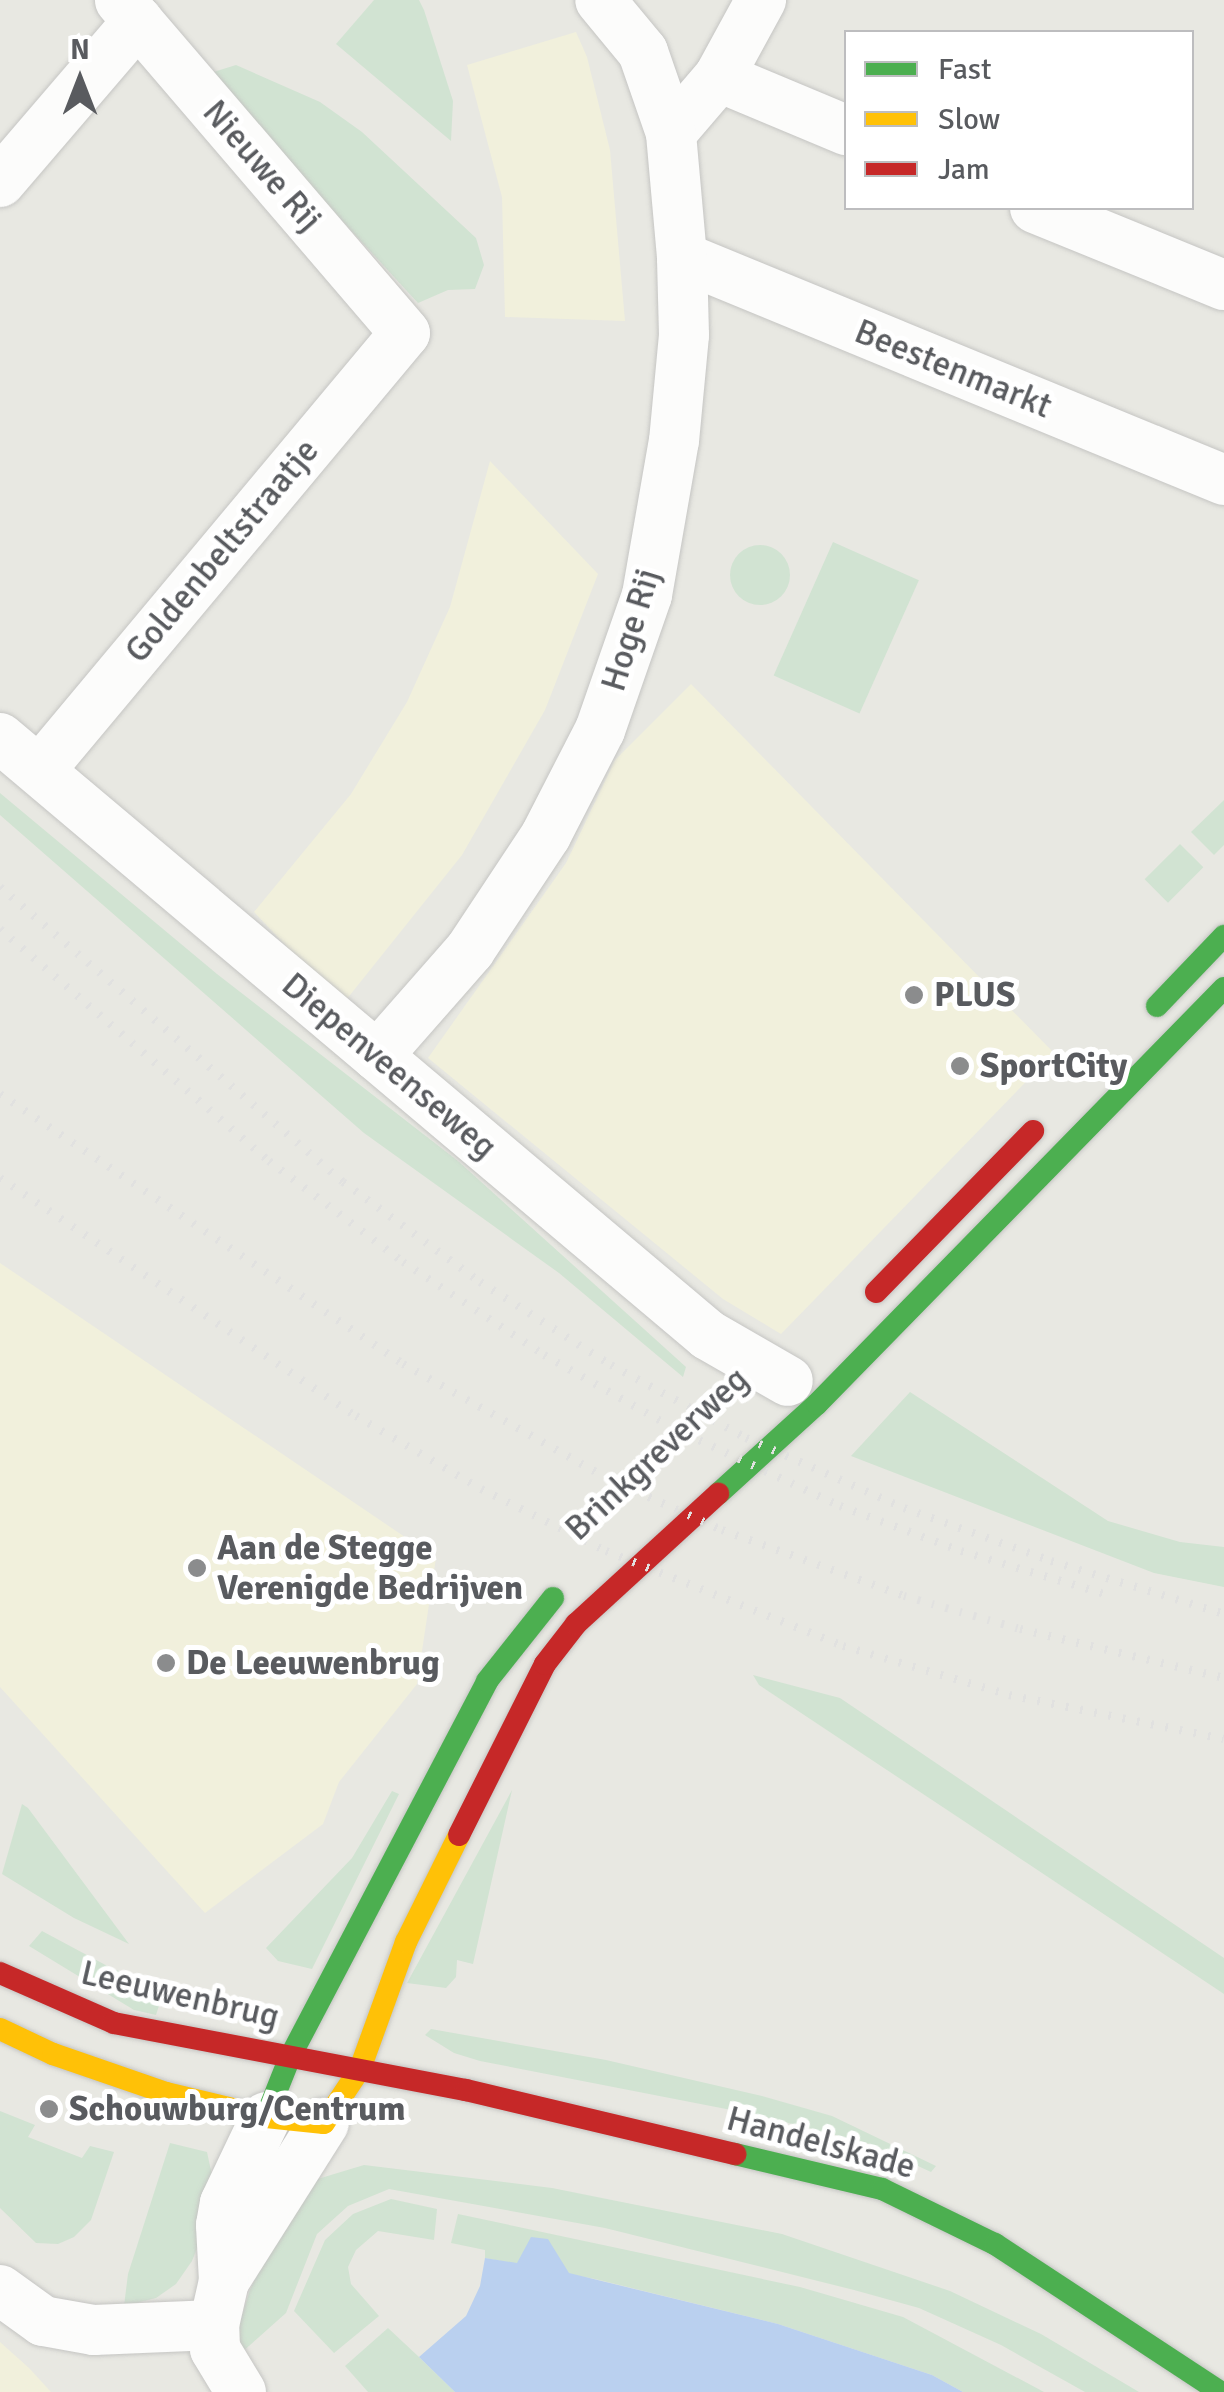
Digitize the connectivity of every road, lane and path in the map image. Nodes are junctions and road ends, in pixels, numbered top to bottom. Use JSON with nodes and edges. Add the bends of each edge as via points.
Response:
{"nodes":[{"id":1,"x":600,"y":0,"type":"edge"},
{"id":2,"x":761,"y":0,"type":"edge"},
{"id":3,"x":129,"y":10,"type":"edge"},
{"id":4,"x":719,"y":77,"type":"junction"},
{"id":5,"x":844,"y":129,"type":"edge"},
{"id":6,"x":671,"y":134,"type":"junction"},
{"id":7,"x":0,"y":182,"type":"edge"},
{"id":8,"x":1040,"y":210,"type":"edge"},
{"id":9,"x":682,"y":258,"type":"junction"},
{"id":10,"x":1224,"y":285,"type":"edge"},
{"id":11,"x":405,"y":333,"type":"joint"},
{"id":12,"x":1224,"y":480,"type":"edge"},
{"id":13,"x":0,"y":738,"type":"edge"},
{"id":14,"x":40,"y":770,"type":"junction"},
{"id":15,"x":1224,"y":936,"type":"edge"},
{"id":16,"x":1224,"y":988,"type":"edge"},
{"id":17,"x":1145,"y":1018,"type":"dead end"},
{"id":18,"x":377,"y":1056,"type":"junction"},
{"id":19,"x":1048,"y":1116,"type":"dead end"},
{"id":20,"x":859,"y":1310,"type":"dead end"},
{"id":21,"x":782,"y":1378,"type":"dead end"},
{"id":22,"x":565,"y":1586,"type":"dead end"},
{"id":23,"x":0,"y":1973,"type":"edge"},
{"id":24,"x":0,"y":2029,"type":"edge"},
{"id":25,"x":290,"y":2057,"type":"junction"},
{"id":26,"x":360,"y":2070,"type":"junction"},
{"id":27,"x":301,"y":2108,"type":"junction"},
{"id":28,"x":0,"y":2290,"type":"edge"},
{"id":29,"x":219,"y":2303,"type":"junction"},
{"id":30,"x":242,"y":2392,"type":"edge"},
{"id":31,"x":1220,"y":2392,"type":"edge"}],
"edges":[{"from":1,"to":6,"type":"street","name":"Hoge Rij","via":[[643,52]]},
{"from":2,"to":4,"type":"street"},
{"from":3,"to":7,"type":"street"},
{"from":3,"to":11,"type":"street","name":"Nieuwe Rij"},
{"from":4,"to":5,"type":"street"},
{"from":4,"to":6,"type":"street"},
{"from":6,"to":9,"type":"street","name":"Hoge Rij"},
{"from":8,"to":10,"type":"street"},
{"from":9,"to":12,"type":"street","name":"Beestenmarkt"},
{"from":9,"to":18,"type":"street","name":"Hoge Rij","via":[[684,336],[674,441],[647,595],[600,730],[511,892]]},
{"from":11,"to":14,"type":"street","name":"Goldenbeltstraatje"},
{"from":13,"to":14,"type":"street","name":"Diepenveenseweg"},
{"from":14,"to":18,"type":"street","name":"Diepenveenseweg"},
{"from":15,"to":17,"type":"street"},
{"from":16,"to":26,"type":"street","name":"Brinkgreverweg","via":[[817,1404],[576,1624],[545,1664],[406,1942]]},
{"from":18,"to":21,"type":"street","name":"Diepenveenseweg","via":[[708,1335]]},
{"from":19,"to":20,"type":"street"},
{"from":22,"to":25,"type":"street","name":"Brinkgreverweg","via":[[537,1612],[488,1681]]},
{"from":23,"to":25,"type":"street","name":"Leeuwenbrug","via":[[114,2023]]},
{"from":24,"to":27,"type":"street","via":[[166,2093]]},
{"from":25,"to":26,"type":"street","name":"Handelskade"},
{"from":25,"to":27,"type":"street","name":"Brinkgreverweg"},
{"from":26,"to":27,"type":"street","name":"Brinkgreverweg"},
{"from":26,"to":31,"type":"street","name":"Handelskade","via":[[882,2188],[995,2244]]},
{"from":27,"to":29,"type":"street","via":[[226,2203]]},
{"from":28,"to":29,"type":"street","via":[[42,2321],[94,2330]]},
{"from":29,"to":30,"type":"street","via":[[215,2349]]}]}
